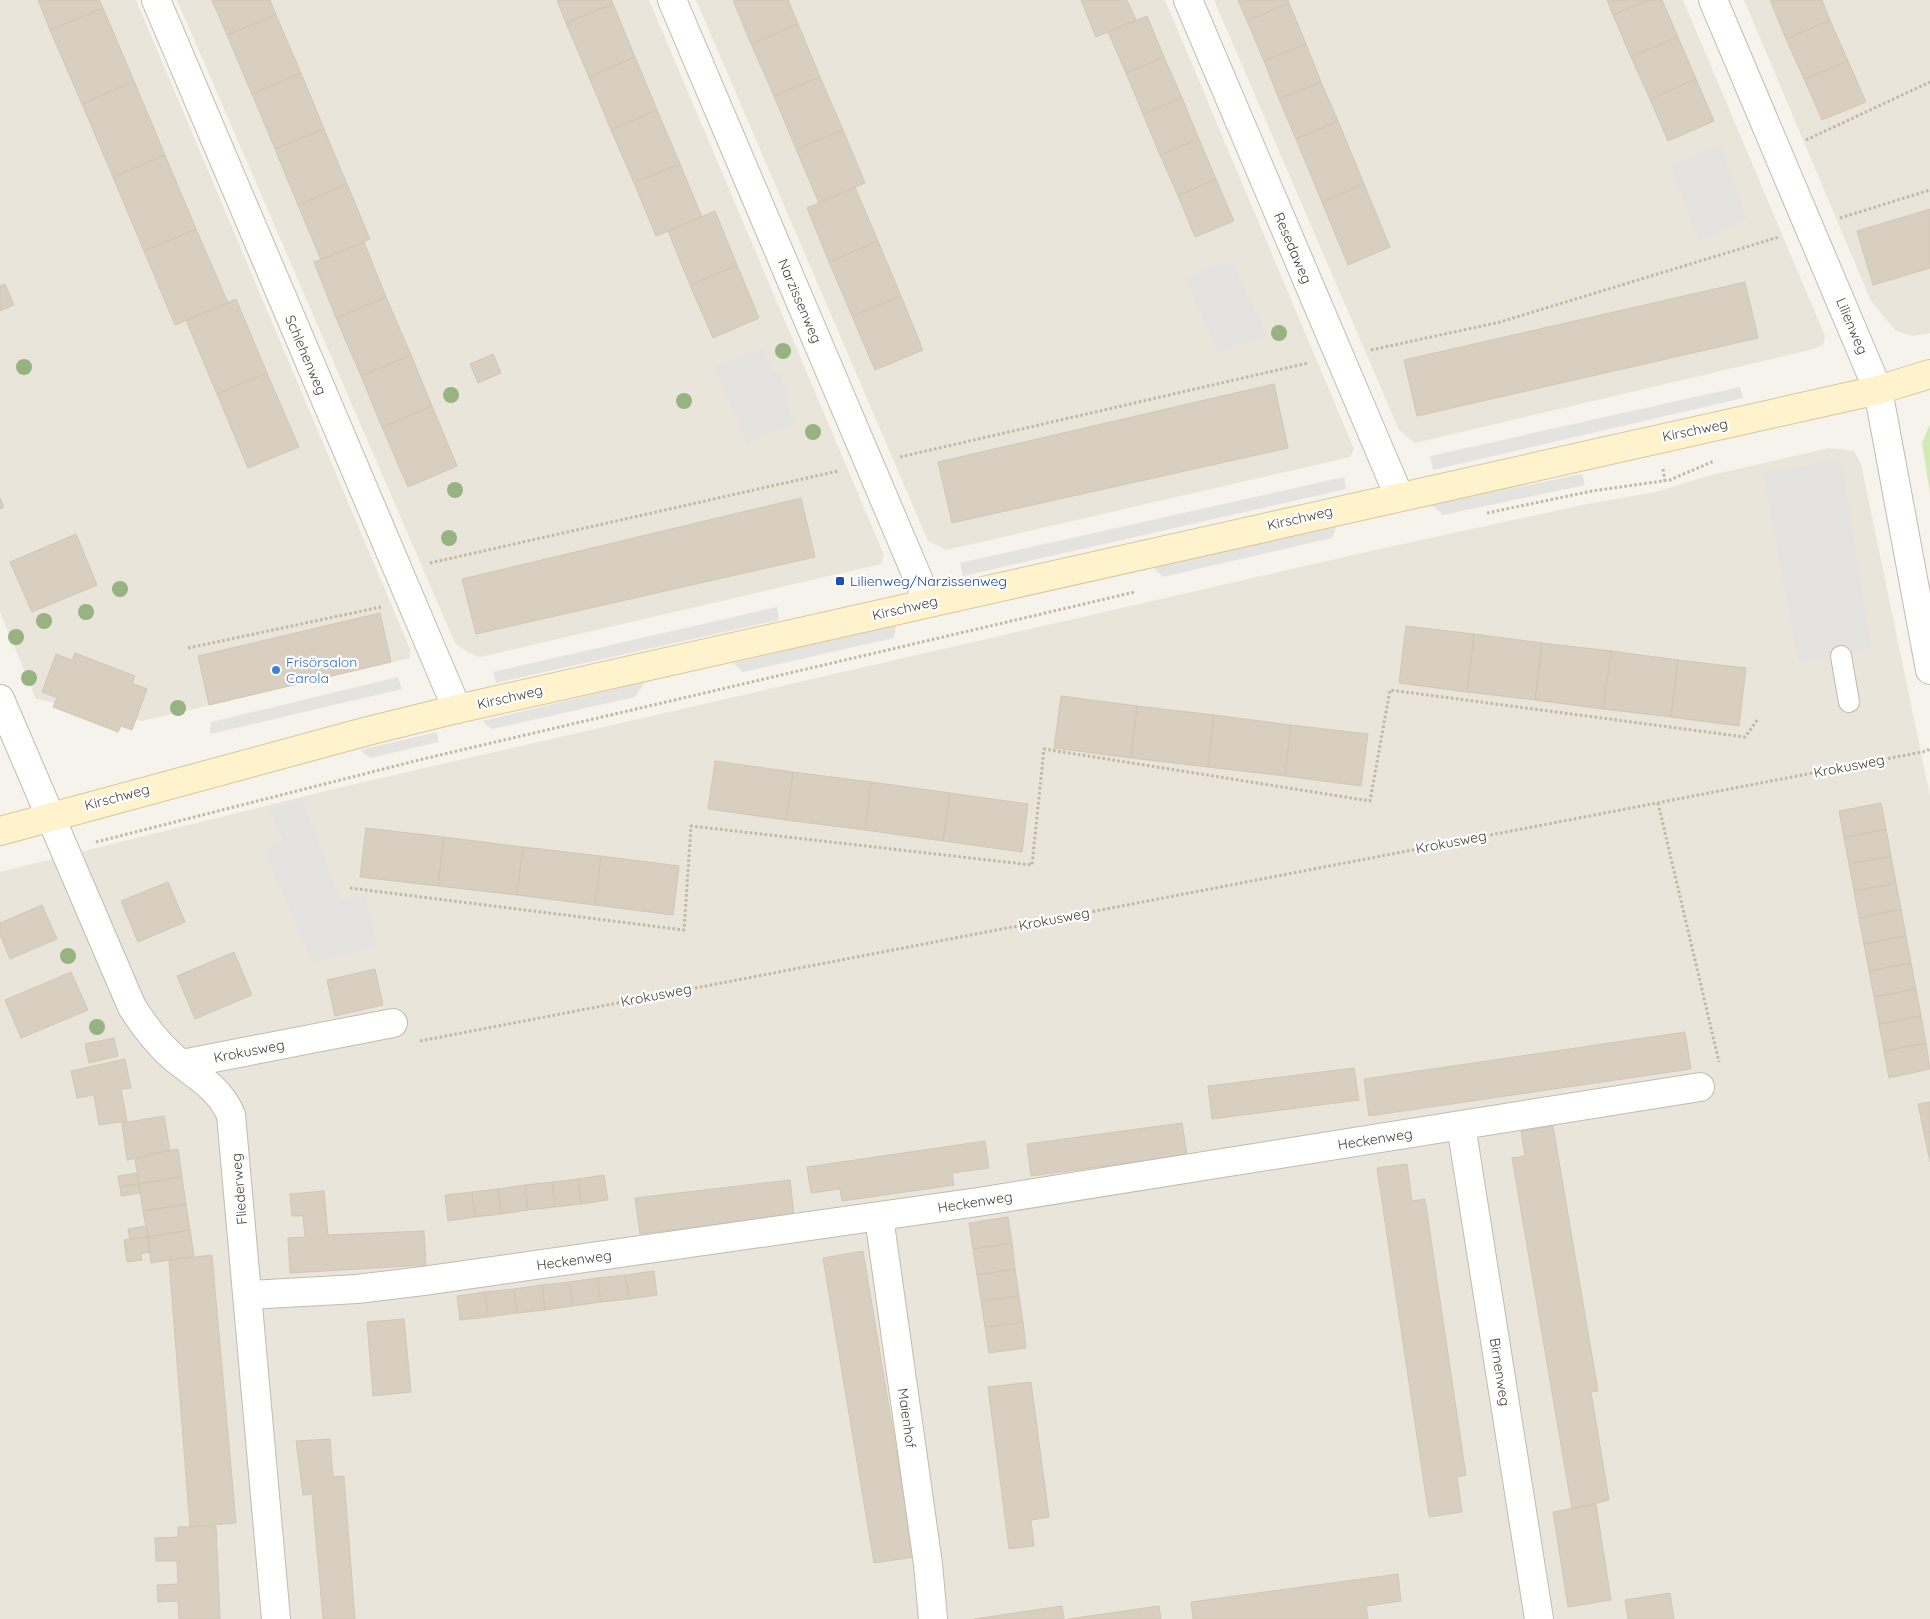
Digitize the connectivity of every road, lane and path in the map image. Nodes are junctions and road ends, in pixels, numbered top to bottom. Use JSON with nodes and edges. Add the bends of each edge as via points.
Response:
{"nodes":[{"id":1,"x":156,"y":0,"type":"edge"},
{"id":2,"x":672,"y":0,"type":"edge"},
{"id":3,"x":1188,"y":0,"type":"edge"},
{"id":4,"x":1713,"y":0,"type":"edge"},
{"id":5,"x":1930,"y":82,"type":"edge"},
{"id":6,"x":1799,"y":143,"type":"dead end"},
{"id":7,"x":1930,"y":190,"type":"edge"},
{"id":8,"x":1810,"y":227,"type":"junction"},
{"id":9,"x":1340,"y":356,"type":"junction"},
{"id":10,"x":1930,"y":374,"type":"edge"},
{"id":11,"x":1878,"y":390,"type":"junction"},
{"id":12,"x":1720,"y":459,"type":"dead end"},
{"id":13,"x":869,"y":463,"type":"junction"},
{"id":14,"x":1399,"y":496,"type":"junction"},
{"id":15,"x":1477,"y":515,"type":"dead end"},
{"id":16,"x":398,"y":571,"type":"junction"},
{"id":17,"x":1142,"y":590,"type":"dead end"},
{"id":18,"x":410,"y":600,"type":"junction"},
{"id":19,"x":928,"y":602,"type":"junction"},
{"id":20,"x":188,"y":648,"type":"dead end"},
{"id":21,"x":1841,"y":656,"type":"dead end"},
{"id":22,"x":1930,"y":670,"type":"edge"},
{"id":23,"x":0,"y":699,"type":"edge"},
{"id":24,"x":1850,"y":702,"type":"dead end"},
{"id":25,"x":457,"y":709,"type":"junction"},
{"id":26,"x":1758,"y":719,"type":"dead end"},
{"id":27,"x":1930,"y":748,"type":"edge"},
{"id":28,"x":1658,"y":803,"type":"junction"},
{"id":29,"x":50,"y":815,"type":"junction"},
{"id":30,"x":0,"y":831,"type":"edge"},
{"id":31,"x":91,"y":844,"type":"dead end"},
{"id":32,"x":350,"y":888,"type":"dead end"},
{"id":33,"x":393,"y":1023,"type":"joint"},
{"id":34,"x":182,"y":1064,"type":"junction"},
{"id":35,"x":1700,"y":1087,"type":"joint"},
{"id":36,"x":1461,"y":1125,"type":"junction"},
{"id":37,"x":879,"y":1217,"type":"junction"},
{"id":38,"x":248,"y":1295,"type":"junction"},
{"id":39,"x":276,"y":1619,"type":"edge"},
{"id":40,"x":933,"y":1619,"type":"edge"},
{"id":41,"x":1539,"y":1619,"type":"edge"}],
"edges":[{"from":1,"to":16,"type":"street","name":"Schlehenweg"},
{"from":2,"to":13,"type":"street","name":"Narzissenweg"},
{"from":3,"to":9,"type":"street","name":"Resedaweg"},
{"from":4,"to":8,"type":"street","name":"Lilienweg"},
{"from":5,"to":6,"type":"path"},
{"from":7,"to":8,"type":"path"},
{"from":8,"to":9,"type":"path","via":[[1500,322]]},
{"from":8,"to":11,"type":"street","name":"Lilienweg"},
{"from":9,"to":13,"type":"path"},
{"from":9,"to":14,"type":"street","name":"Resedaweg"},
{"from":10,"to":11,"type":"main road","name":"Kirschweg"},
{"from":11,"to":14,"type":"main road","name":"Kirschweg"},
{"from":11,"to":22,"type":"street","name":"Lilienweg"},
{"from":12,"to":15,"type":"path","via":[[1670,480],[1592,491]]},
{"from":13,"to":16,"type":"path"},
{"from":13,"to":19,"type":"street","name":"Narzissenweg"},
{"from":14,"to":19,"type":"main road","name":"Kirschweg"},
{"from":16,"to":18,"type":"street","name":"Schlehenweg"},
{"from":17,"to":31,"type":"path","via":[[423,759]]},
{"from":18,"to":20,"type":"path"},
{"from":18,"to":25,"type":"street","name":"Schlehenweg"},
{"from":19,"to":25,"type":"main road","name":"Kirschweg"},
{"from":21,"to":24,"type":"lane"},
{"from":23,"to":29,"type":"street","name":"Fliederweg"},
{"from":25,"to":29,"type":"main road","name":"Kirschweg"},
{"from":26,"to":32,"type":"path","via":[[1745,737],[1390,690],[1370,801],[1044,749],[1032,865],[691,826],[684,930]]},
{"from":27,"to":28,"type":"path","name":"Krokusweg"},
{"from":28,"to":33,"type":"path","name":"Krokusweg","via":[[418,1041]]},
{"from":28,"to":35,"type":"path","via":[[1722,1075],[1716,1084]]},
{"from":29,"to":30,"type":"main road","name":"Kirschweg"},
{"from":29,"to":34,"type":"street","name":"Fliederweg","via":[[132,1007],[151,1035]]},
{"from":33,"to":34,"type":"street","name":"Krokusweg"},
{"from":34,"to":38,"type":"street","name":"Fliederweg","via":[[217,1091],[232,1119]]},
{"from":35,"to":36,"type":"street","name":"Heckenweg"},
{"from":36,"to":37,"type":"street","name":"Heckenweg"},
{"from":36,"to":41,"type":"street","name":"Birnenweg"},
{"from":37,"to":38,"type":"street","name":"Heckenweg","via":[[366,1288]]},
{"from":37,"to":40,"type":"street","name":"Maienhof"},
{"from":38,"to":39,"type":"street","name":"Fliederweg"}]}
